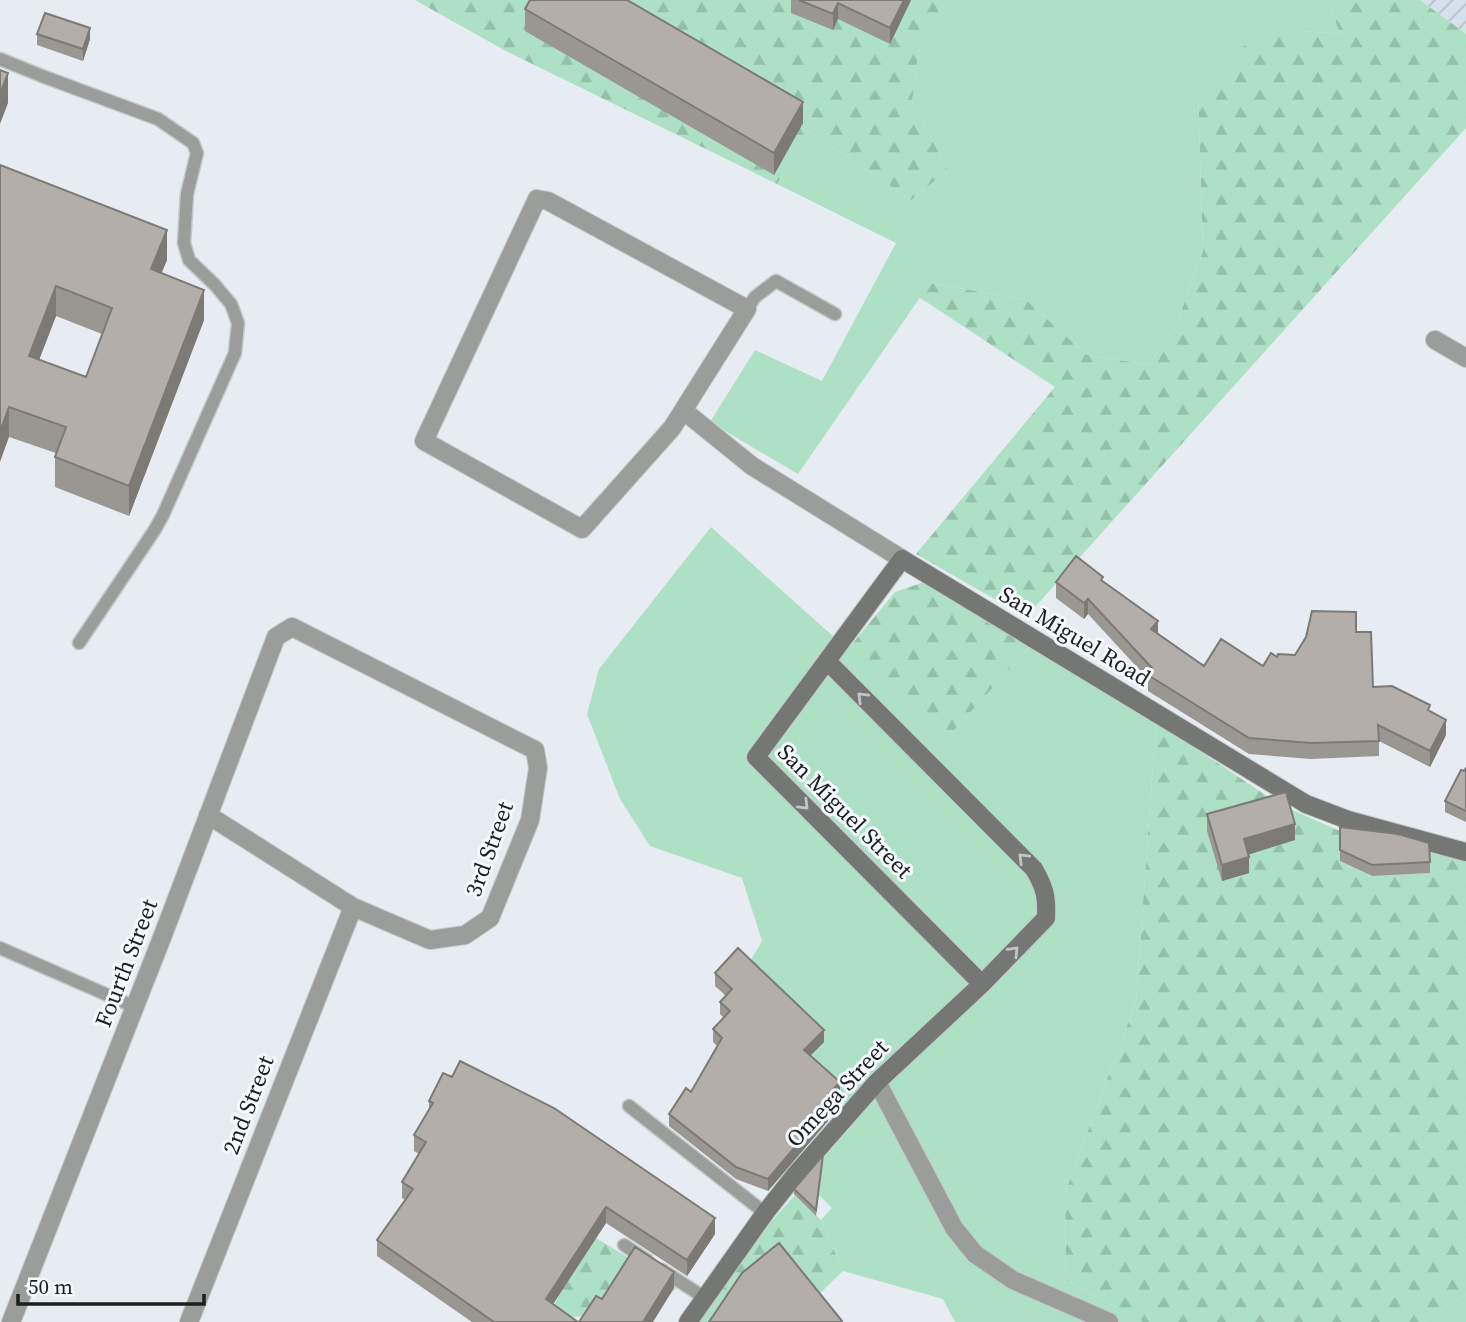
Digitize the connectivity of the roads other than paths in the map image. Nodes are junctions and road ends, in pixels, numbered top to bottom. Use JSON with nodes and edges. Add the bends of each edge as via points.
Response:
{"nodes":[{"id":1,"x":0,"y":59,"type":"edge"},
{"id":2,"x":747,"y":309,"type":"junction"},
{"id":3,"x":835,"y":314,"type":"dead end"},
{"id":4,"x":1435,"y":340,"type":"dead end"},
{"id":5,"x":1466,"y":358,"type":"edge"},
{"id":6,"x":684,"y":411,"type":"junction"},
{"id":7,"x":902,"y":559,"type":"junction"},
{"id":8,"x":292,"y":627,"type":"joint"},
{"id":9,"x":79,"y":643,"type":"dead end"},
{"id":10,"x":827,"y":661,"type":"junction"},
{"id":11,"x":208,"y":814,"type":"junction"},
{"id":12,"x":1466,"y":852,"type":"edge"},
{"id":13,"x":353,"y":907,"type":"junction"},
{"id":14,"x":0,"y":948,"type":"edge"},
{"id":15,"x":982,"y":984,"type":"junction"},
{"id":16,"x":135,"y":1007,"type":"junction"},
{"id":17,"x":877,"y":1082,"type":"junction"},
{"id":18,"x":629,"y":1106,"type":"dead end"},
{"id":19,"x":765,"y":1213,"type":"junction"},
{"id":20,"x":624,"y":1245,"type":"dead end"},
{"id":21,"x":705,"y":1298,"type":"junction"},
{"id":22,"x":11,"y":1322,"type":"edge"},
{"id":23,"x":190,"y":1322,"type":"edge"},
{"id":24,"x":688,"y":1322,"type":"edge"},
{"id":25,"x":1109,"y":1322,"type":"edge"}],
"edges":[{"from":1,"to":9,"type":"lane","via":[[158,119],[193,143],[198,153],[187,194],[184,243],[189,260],[231,304],[238,323],[235,353],[163,515]]},
{"from":2,"to":3,"type":"lane","via":[[776,281]]},
{"from":2,"to":6,"type":"street"},
{"from":2,"to":6,"type":"street","via":[[537,199],[424,441],[582,528]]},
{"from":4,"to":5,"type":"street"},
{"from":6,"to":7,"type":"street","name":"San Miguel Road","via":[[752,466]]},
{"from":7,"to":10,"type":"street","name":"San Miguel Street"},
{"from":7,"to":12,"type":"street","name":"San Miguel Road","via":[[1306,804]]},
{"from":8,"to":11,"type":"street","name":"Fourth Street","via":[[276,637]]},
{"from":8,"to":13,"type":"street","name":"3rd Street","via":[[535,750],[538,768],[530,820],[490,918],[465,936],[430,940]]},
{"from":15,"to":10,"type":"street","name":"Omega Street","one_way":true,"via":[[1046,918],[1044,885]]},
{"from":10,"to":15,"type":"street","name":"San Miguel Street","one_way":true,"via":[[756,757]]},
{"from":11,"to":13,"type":"street","name":"3rd Street"},
{"from":11,"to":16,"type":"street","name":"Fourth Street"},
{"from":13,"to":23,"type":"street","name":"2nd Street"},
{"from":14,"to":16,"type":"lane"},
{"from":15,"to":17,"type":"street","name":"Omega Street"},
{"from":16,"to":22,"type":"street","name":"Fourth Street"},
{"from":17,"to":19,"type":"street","name":"Omega Street"},
{"from":17,"to":25,"type":"street","via":[[954,1228],[975,1254],[1013,1280]]},
{"from":18,"to":19,"type":"lane"},
{"from":19,"to":21,"type":"street","name":"Omega Street"},
{"from":20,"to":21,"type":"lane"},
{"from":21,"to":24,"type":"street","name":"Omega Street"}]}
